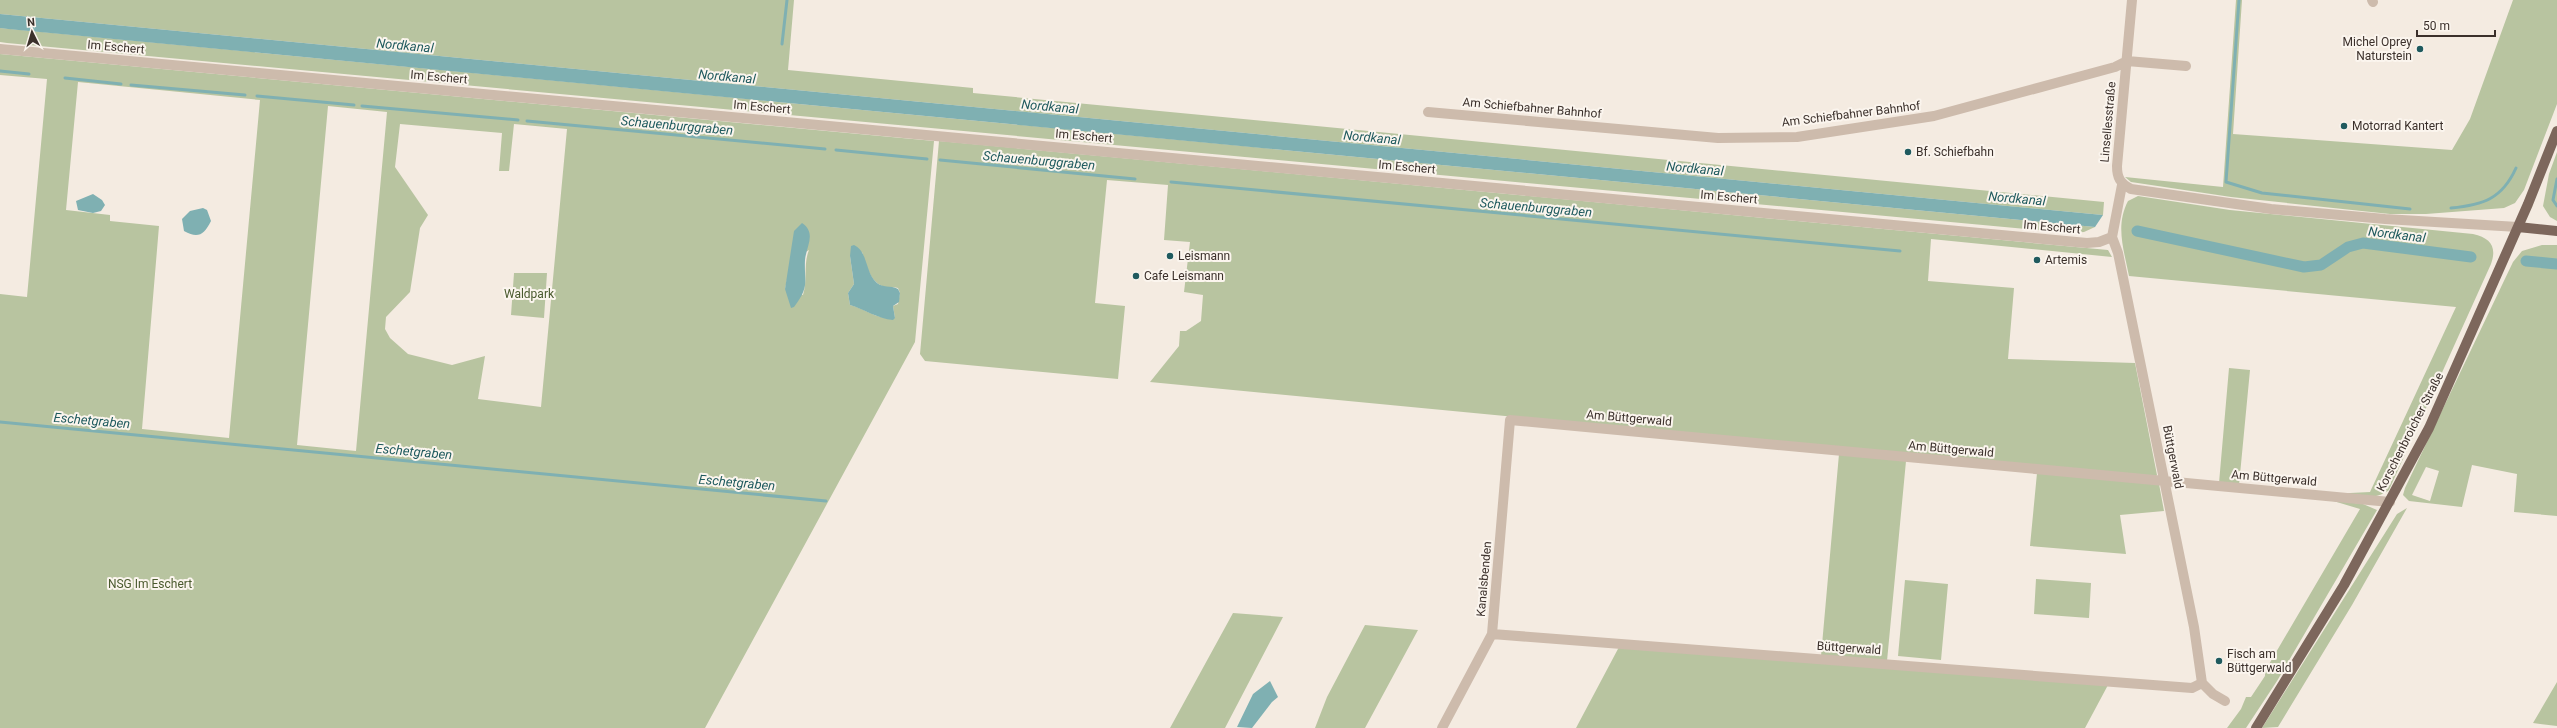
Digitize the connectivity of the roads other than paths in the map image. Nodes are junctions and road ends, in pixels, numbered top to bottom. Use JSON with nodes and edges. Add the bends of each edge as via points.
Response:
{"nodes":[{"id":1,"x":2132,"y":0,"type":"edge"},
{"id":2,"x":0,"y":49,"type":"edge"},
{"id":3,"x":2127,"y":61,"type":"junction"},
{"id":4,"x":2186,"y":66,"type":"dead end"},
{"id":5,"x":1428,"y":112,"type":"dead end"},
{"id":6,"x":2557,"y":131,"type":"edge"},
{"id":7,"x":2122,"y":184,"type":"junction"},
{"id":8,"x":2518,"y":226,"type":"junction"},
{"id":9,"x":2557,"y":231,"type":"edge"},
{"id":10,"x":2112,"y":237,"type":"junction"},
{"id":11,"x":1510,"y":420,"type":"joint"},
{"id":12,"x":2164,"y":482,"type":"junction"},
{"id":13,"x":2390,"y":502,"type":"junction"},
{"id":14,"x":1492,"y":634,"type":"junction"},
{"id":15,"x":2202,"y":683,"type":"junction"},
{"id":16,"x":2225,"y":701,"type":"dead end"},
{"id":17,"x":1442,"y":728,"type":"edge"},
{"id":18,"x":2256,"y":728,"type":"edge"}],
"edges":[{"from":1,"to":3,"type":"street","name":"Linsellesstraße"},
{"from":2,"to":10,"type":"street","name":"Im Eschert","via":[[2072,242],[2099,242]]},
{"from":3,"to":4,"type":"street"},
{"from":3,"to":5,"type":"street","name":"Am Schiefbahner Bahnhof","via":[[2115,67],[1934,116],[1798,137],[1718,138]]},
{"from":3,"to":7,"type":"street","name":"Linsellesstraße","via":[[2117,166],[2117,174]]},
{"from":6,"to":8,"type":"main road","name":"Korschenbroicher Straße"},
{"from":7,"to":8,"type":"street","via":[[2131,189],[2264,208],[2385,219]]},
{"from":7,"to":10,"type":"street"},
{"from":8,"to":9,"type":"main road"},
{"from":8,"to":13,"type":"main road","name":"Korschenbroicher Straße","via":[[2429,428]]},
{"from":10,"to":12,"type":"street","name":"Büttgerwald","via":[[2118,253]]},
{"from":11,"to":12,"type":"street","name":"Am Büttgerwald"},
{"from":11,"to":14,"type":"street","name":"Kanalsbenden"},
{"from":12,"to":13,"type":"street","name":"Am Büttgerwald"},
{"from":12,"to":15,"type":"street","name":"Büttgerwald","via":[[2194,627]]},
{"from":13,"to":18,"type":"main road","name":"Korschenbroicher Straße","via":[[2344,585]]},
{"from":14,"to":15,"type":"street","name":"Büttgerwald","via":[[2192,688]]},
{"from":14,"to":17,"type":"street","name":"Kanalsbenden"},
{"from":15,"to":16,"type":"street"}]}
